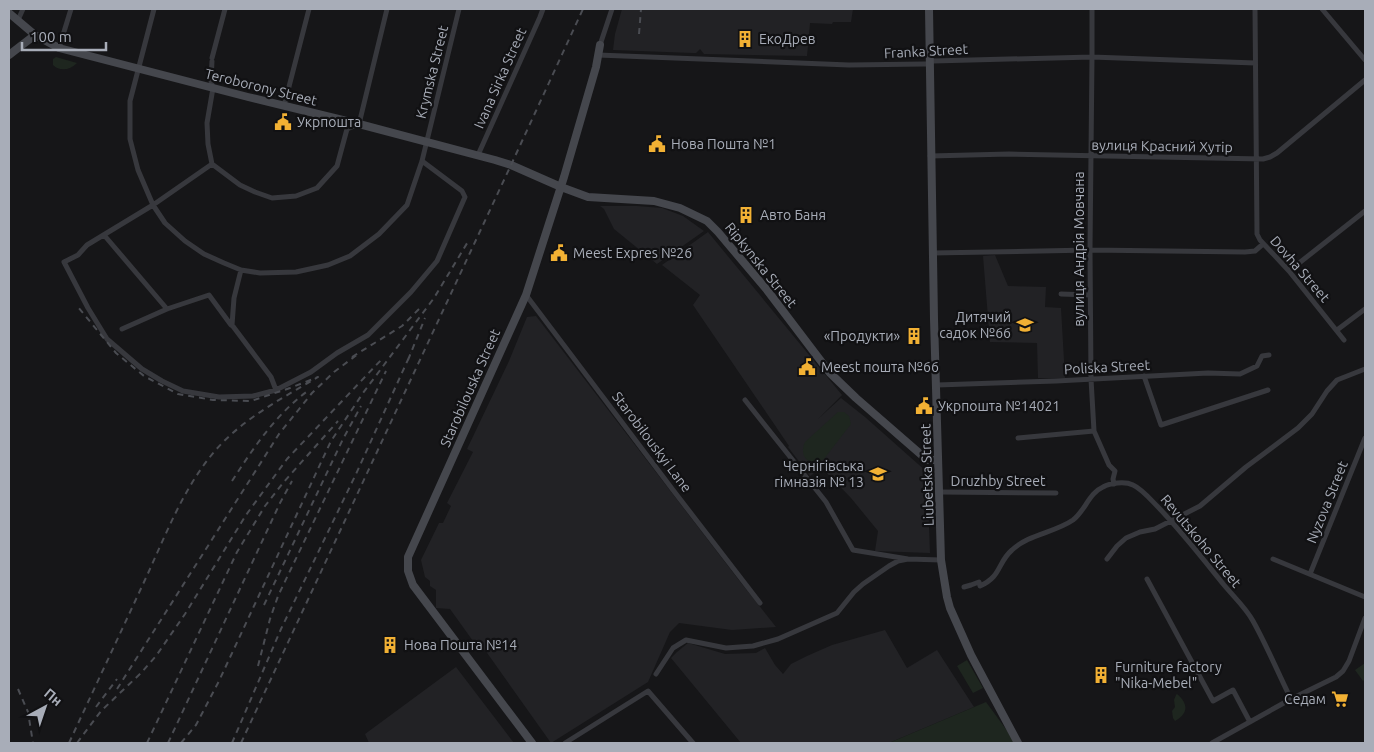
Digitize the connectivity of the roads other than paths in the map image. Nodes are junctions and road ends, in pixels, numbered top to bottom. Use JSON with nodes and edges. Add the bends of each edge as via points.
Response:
{"nodes":[{"id":1,"x":23,"y":9,"type":"edge"},
{"id":2,"x":71,"y":9,"type":"edge"},
{"id":3,"x":154,"y":9,"type":"edge"},
{"id":4,"x":225,"y":9,"type":"edge"},
{"id":5,"x":309,"y":9,"type":"edge"},
{"id":6,"x":387,"y":9,"type":"edge"},
{"id":7,"x":459,"y":9,"type":"edge"},
{"id":8,"x":543,"y":9,"type":"edge"},
{"id":9,"x":612,"y":9,"type":"edge"},
{"id":10,"x":929,"y":9,"type":"edge"},
{"id":11,"x":1092,"y":9,"type":"edge"},
{"id":12,"x":1255,"y":9,"type":"edge"},
{"id":13,"x":1322,"y":9,"type":"edge"},
{"id":14,"x":9,"y":13,"type":"edge"},
{"id":15,"x":18,"y":20,"type":"junction"},
{"id":16,"x":35,"y":35,"type":"junction"},
{"id":17,"x":600,"y":45,"type":"joint"},
{"id":18,"x":59,"y":48,"type":"junction"},
{"id":19,"x":9,"y":55,"type":"edge"},
{"id":20,"x":598,"y":55,"type":"junction"},
{"id":21,"x":1092,"y":58,"type":"junction"},
{"id":22,"x":1365,"y":60,"type":"edge"},
{"id":23,"x":1255,"y":63,"type":"junction"},
{"id":24,"x":929,"y":64,"type":"junction"},
{"id":25,"x":138,"y":68,"type":"junction"},
{"id":26,"x":1365,"y":80,"type":"edge"},
{"id":27,"x":213,"y":88,"type":"junction"},
{"id":28,"x":284,"y":106,"type":"junction"},
{"id":29,"x":359,"y":124,"type":"junction"},
{"id":30,"x":427,"y":141,"type":"junction"},
{"id":31,"x":478,"y":155,"type":"junction"},
{"id":32,"x":1091,"y":155,"type":"junction"},
{"id":33,"x":930,"y":156,"type":"junction"},
{"id":34,"x":1257,"y":159,"type":"junction"},
{"id":35,"x":422,"y":161,"type":"junction"},
{"id":36,"x":212,"y":164,"type":"junction"},
{"id":37,"x":516,"y":167,"type":"joint"},
{"id":38,"x":561,"y":187,"type":"junction"},
{"id":39,"x":153,"y":205,"type":"junction"},
{"id":40,"x":1365,"y":211,"type":"edge"},
{"id":41,"x":104,"y":235,"type":"junction"},
{"id":42,"x":1263,"y":244,"type":"junction"},
{"id":43,"x":1090,"y":250,"type":"junction"},
{"id":44,"x":933,"y":253,"type":"junction"},
{"id":45,"x":241,"y":270,"type":"junction"},
{"id":46,"x":1289,"y":271,"type":"junction"},
{"id":47,"x":1061,"y":294,"type":"dead end"},
{"id":48,"x":1090,"y":294,"type":"junction"},
{"id":49,"x":526,"y":295,"type":"junction"},
{"id":50,"x":167,"y":309,"type":"junction"},
{"id":51,"x":1365,"y":309,"type":"edge"},
{"id":52,"x":232,"y":325,"type":"junction"},
{"id":53,"x":122,"y":329,"type":"dead end"},
{"id":54,"x":1337,"y":330,"type":"junction"},
{"id":55,"x":1344,"y":340,"type":"dead end"},
{"id":56,"x":1270,"y":355,"type":"dead end"},
{"id":57,"x":1365,"y":369,"type":"edge"},
{"id":58,"x":1144,"y":376,"type":"junction"},
{"id":59,"x":1091,"y":379,"type":"junction"},
{"id":60,"x":937,"y":385,"type":"junction"},
{"id":61,"x":276,"y":390,"type":"junction"},
{"id":62,"x":1268,"y":390,"type":"dead end"},
{"id":63,"x":745,"y":400,"type":"dead end"},
{"id":64,"x":1094,"y":431,"type":"junction"},
{"id":65,"x":1018,"y":438,"type":"dead end"},
{"id":66,"x":1365,"y":438,"type":"edge"},
{"id":67,"x":938,"y":460,"type":"junction"},
{"id":68,"x":1113,"y":482,"type":"junction"},
{"id":69,"x":940,"y":492,"type":"junction"},
{"id":70,"x":1056,"y":493,"type":"dead end"},
{"id":71,"x":1172,"y":521,"type":"junction"},
{"id":72,"x":908,"y":559,"type":"junction"},
{"id":73,"x":1107,"y":559,"type":"dead end"},
{"id":74,"x":1273,"y":559,"type":"dead end"},
{"id":75,"x":942,"y":560,"type":"junction"},
{"id":76,"x":1310,"y":574,"type":"junction"},
{"id":77,"x":1147,"y":579,"type":"dead end"},
{"id":78,"x":964,"y":587,"type":"dead end"},
{"id":79,"x":1365,"y":597,"type":"edge"},
{"id":80,"x":760,"y":602,"type":"dead end"},
{"id":81,"x":1365,"y":618,"type":"edge"},
{"id":82,"x":656,"y":674,"type":"dead end"},
{"id":83,"x":1291,"y":699,"type":"junction"},
{"id":84,"x":1250,"y":722,"type":"junction"},
{"id":85,"x":1224,"y":741,"type":"edge"},
{"id":86,"x":532,"y":743,"type":"edge"},
{"id":87,"x":565,"y":743,"type":"edge"},
{"id":88,"x":693,"y":743,"type":"edge"},
{"id":89,"x":1018,"y":743,"type":"edge"},
{"id":90,"x":1212,"y":743,"type":"edge"}],
"edges":[{"from":1,"to":15,"type":"street"},
{"from":2,"to":18,"type":"street"},
{"from":3,"to":25,"type":"street","name":"Krymska Street"},
{"from":4,"to":27,"type":"street","via":[[211,64]]},
{"from":5,"to":28,"type":"street"},
{"from":6,"to":29,"type":"street"},
{"from":7,"to":30,"type":"street","name":"Krymska Street"},
{"from":8,"to":31,"type":"street","name":"Ivana Sirka Street"},
{"from":9,"to":17,"type":"street","name":"Starobilouska Street"},
{"from":10,"to":24,"type":"main road","name":"Liubetska Street"},
{"from":11,"to":21,"type":"street","name":"вулиця Андрія Мовчана"},
{"from":12,"to":23,"type":"street","name":"Dovha Street"},
{"from":13,"to":22,"type":"street"},
{"from":14,"to":15,"type":"main road","name":"Teroborony Street"},
{"from":15,"to":16,"type":"main road","name":"Teroborony Street"},
{"from":16,"to":18,"type":"main road","name":"Teroborony Street"},
{"from":16,"to":19,"type":"main road"},
{"from":17,"to":20,"type":"main road","name":"Starobilouska Street"},
{"from":18,"to":25,"type":"main road","name":"Teroborony Street"},
{"from":20,"to":24,"type":"street","name":"Franka Street","via":[[849,65]]},
{"from":20,"to":38,"type":"main road","name":"Starobilouska Street"},
{"from":21,"to":23,"type":"street","name":"Franka Street"},
{"from":21,"to":24,"type":"street","name":"Franka Street","via":[[933,61]]},
{"from":21,"to":32,"type":"street","name":"вулиця Андрія Мовчана"},
{"from":23,"to":34,"type":"street","name":"Dovha Street"},
{"from":24,"to":33,"type":"main road","name":"Liubetska Street"},
{"from":25,"to":27,"type":"main road","name":"Teroborony Street"},
{"from":25,"to":39,"type":"street","name":"Krymska Street","via":[[130,101],[130,139],[138,170]]},
{"from":26,"to":34,"type":"street","name":"вулиця Красний Хутір","via":[[1277,153]]},
{"from":27,"to":28,"type":"main road","name":"Teroborony Street"},
{"from":27,"to":36,"type":"street","via":[[207,123]]},
{"from":28,"to":29,"type":"main road","name":"Teroborony Street"},
{"from":29,"to":30,"type":"main road","name":"Teroborony Street"},
{"from":29,"to":36,"type":"street","via":[[347,129],[337,166],[317,188],[296,196],[272,198],[255,192]]},
{"from":30,"to":31,"type":"main road","name":"Teroborony Street"},
{"from":30,"to":35,"type":"street","name":"Krymska Street"},
{"from":31,"to":37,"type":"main road","name":"Teroborony Street"},
{"from":32,"to":33,"type":"street","name":"вулиця Красний Хутір"},
{"from":32,"to":34,"type":"street","name":"вулиця Красний Хутір"},
{"from":32,"to":43,"type":"street","name":"вулиця Андрія Мовчана"},
{"from":33,"to":44,"type":"main road","name":"Liubetska Street"},
{"from":34,"to":42,"type":"street","name":"Dovha Street","via":[[1257,234]]},
{"from":35,"to":45,"type":"street","name":"Krymska Street","via":[[407,205],[379,234],[350,256],[296,272]]},
{"from":35,"to":61,"type":"street","via":[[462,191],[465,197],[437,261],[368,335],[311,372]]},
{"from":36,"to":39,"type":"street"},
{"from":37,"to":38,"type":"main road","name":"Ripkynska Street"},
{"from":38,"to":49,"type":"main road","name":"Starobilouska Street"},
{"from":38,"to":67,"type":"main road","name":"Ripkynska Street","via":[[588,197],[640,199],[668,204],[707,220],[843,386],[924,458]]},
{"from":39,"to":41,"type":"street"},
{"from":39,"to":45,"type":"street","name":"Krymska Street","via":[[165,223],[185,241],[204,254]]},
{"from":40,"to":46,"type":"street"},
{"from":41,"to":50,"type":"street"},
{"from":41,"to":61,"type":"street","via":[[64,262],[107,339],[142,369],[182,391],[219,398],[253,396]]},
{"from":42,"to":43,"type":"street","via":[[1255,251],[1245,252]]},
{"from":42,"to":46,"type":"street","name":"Dovha Street"},
{"from":43,"to":44,"type":"street"},
{"from":43,"to":48,"type":"street","name":"вулиця Андрія Мовчана"},
{"from":44,"to":60,"type":"main road","name":"Liubetska Street"},
{"from":45,"to":52,"type":"street"},
{"from":46,"to":54,"type":"street","name":"Dovha Street"},
{"from":47,"to":48,"type":"street"},
{"from":48,"to":59,"type":"street","name":"вулиця Андрія Мовчана"},
{"from":49,"to":80,"type":"street","name":"Starobilouskyi Lane"},
{"from":49,"to":86,"type":"main road","name":"Starobilouska Street","via":[[408,557],[408,571],[423,600]]},
{"from":50,"to":52,"type":"street","via":[[209,295]]},
{"from":50,"to":53,"type":"street"},
{"from":51,"to":54,"type":"street"},
{"from":52,"to":61,"type":"street","via":[[271,377]]},
{"from":54,"to":55,"type":"street","name":"Dovha Street"},
{"from":56,"to":58,"type":"street","name":"Poliska Street","via":[[1262,356],[1257,366],[1240,374]]},
{"from":57,"to":71,"type":"street","via":[[1337,380],[1298,428],[1200,506]]},
{"from":58,"to":59,"type":"street","name":"Poliska Street"},
{"from":58,"to":62,"type":"street","via":[[1161,425]]},
{"from":59,"to":60,"type":"street","name":"Poliska Street"},
{"from":59,"to":64,"type":"street","name":"вулиця Андрія Мовчана"},
{"from":60,"to":67,"type":"main road","name":"Liubetska Street"},
{"from":63,"to":72,"type":"street","via":[[826,502],[853,550]]},
{"from":64,"to":65,"type":"street"},
{"from":64,"to":68,"type":"street","name":"вулиця Андрія Мовчана","via":[[1115,472]]},
{"from":66,"to":76,"type":"street","name":"Nyzova Street"},
{"from":67,"to":69,"type":"main road","name":"Liubetska Street"},
{"from":68,"to":71,"type":"street","name":"Revutskoho Street","via":[[1133,485]]},
{"from":68,"to":78,"type":"street","via":[[1094,493],[1080,514],[1066,525],[1016,547],[994,578]]},
{"from":69,"to":70,"type":"street","name":"Druzhby Street"},
{"from":69,"to":75,"type":"main road","name":"Liubetska Street"},
{"from":71,"to":73,"type":"street","via":[[1126,538]]},
{"from":71,"to":83,"type":"street","name":"Revutskoho Street","via":[[1252,619]]},
{"from":72,"to":75,"type":"street"},
{"from":72,"to":82,"type":"street","via":[[888,566],[863,584],[837,613],[783,637],[753,646],[726,648],[686,640],[673,648]]},
{"from":74,"to":76,"type":"street"},
{"from":75,"to":89,"type":"main road","name":"Liubetska Street","via":[[950,608],[971,656]]},
{"from":76,"to":79,"type":"street"},
{"from":77,"to":84,"type":"street","via":[[1213,701],[1233,690]]},
{"from":81,"to":83,"type":"street","via":[[1343,671]]},
{"from":83,"to":84,"type":"street"},
{"from":84,"to":85,"type":"street"},
{"from":85,"to":90,"type":"street"},
{"from":87,"to":88,"type":"street","via":[[648,691]]}]}
